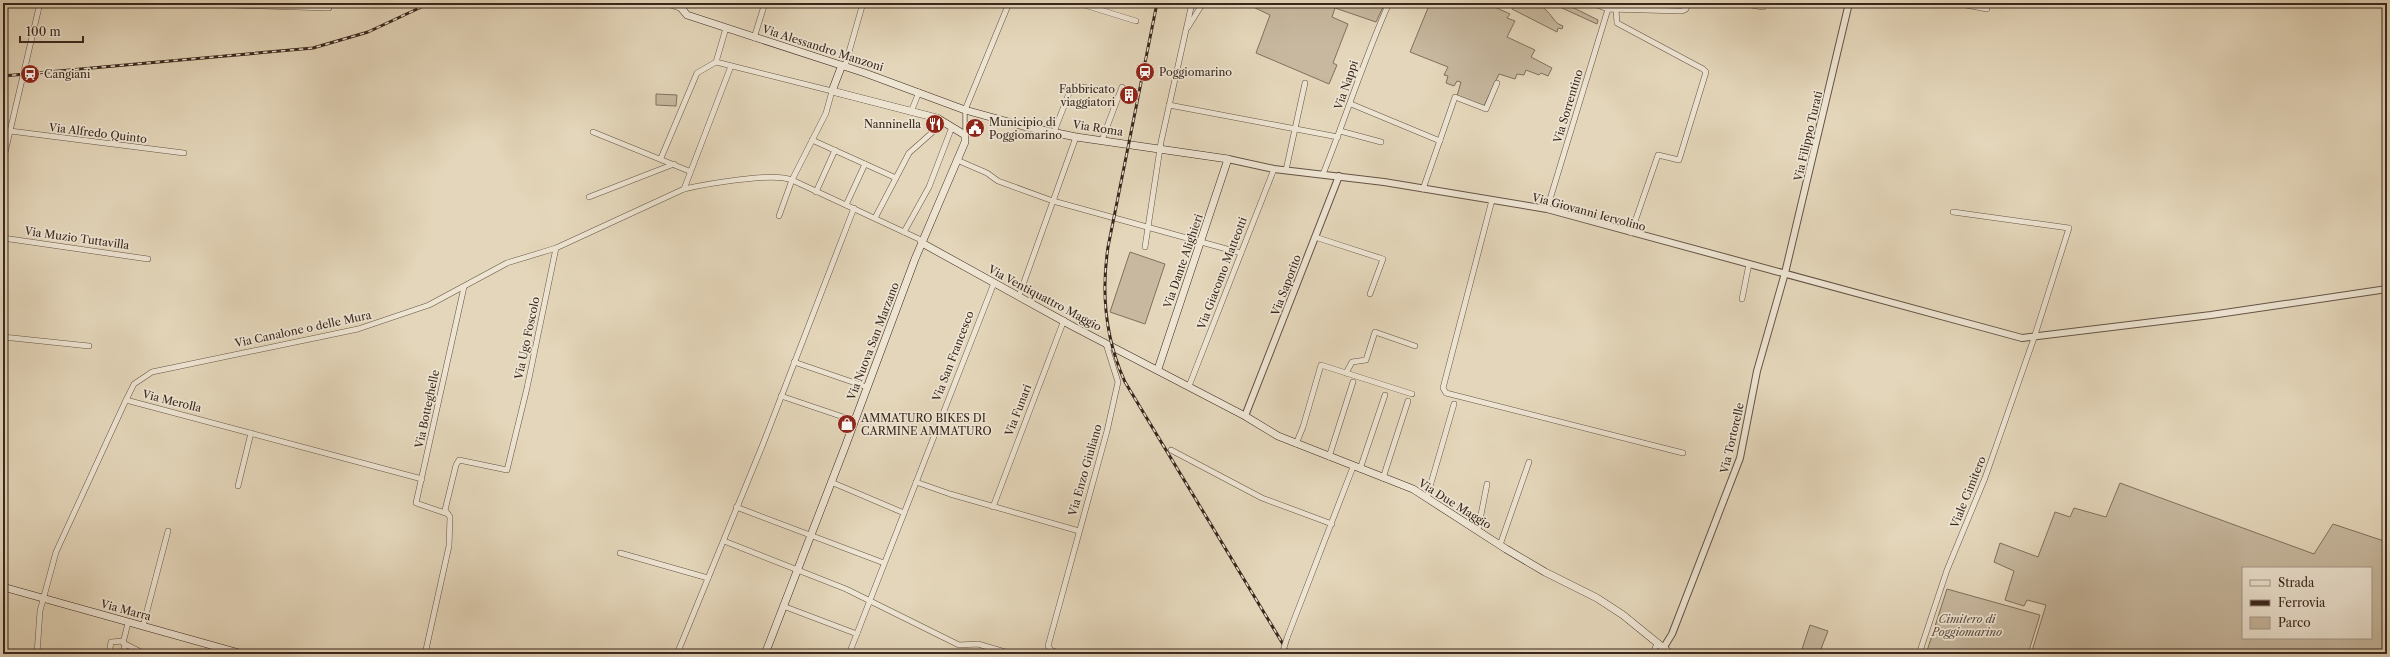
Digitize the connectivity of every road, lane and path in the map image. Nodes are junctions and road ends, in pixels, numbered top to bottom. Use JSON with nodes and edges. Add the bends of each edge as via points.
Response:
{"nodes":[{"id":1,"x":40,"y":3,"type":"edge"},
{"id":2,"x":163,"y":3,"type":"edge"},
{"id":3,"x":665,"y":3,"type":"edge"},
{"id":4,"x":765,"y":3,"type":"edge"},
{"id":5,"x":863,"y":3,"type":"edge"},
{"id":6,"x":1010,"y":3,"type":"edge"},
{"id":7,"x":1078,"y":3,"type":"edge"},
{"id":8,"x":1192,"y":3,"type":"edge"},
{"id":9,"x":1203,"y":3,"type":"edge"},
{"id":10,"x":1389,"y":3,"type":"edge"},
{"id":11,"x":1591,"y":3,"type":"edge"},
{"id":12,"x":1688,"y":3,"type":"edge"},
{"id":13,"x":1739,"y":3,"type":"edge"},
{"id":14,"x":1849,"y":3,"type":"edge"},
{"id":15,"x":1955,"y":3,"type":"edge"},
{"id":16,"x":683,"y":6,"type":"edge"},
{"id":17,"x":1763,"y":7,"type":"dead end"},
{"id":18,"x":329,"y":8,"type":"dead end"},
{"id":19,"x":1608,"y":9,"type":"junction"},
{"id":20,"x":1616,"y":10,"type":"junction"},
{"id":21,"x":1987,"y":10,"type":"dead end"},
{"id":22,"x":1136,"y":21,"type":"dead end"},
{"id":23,"x":726,"y":28,"type":"junction"},
{"id":24,"x":1186,"y":29,"type":"junction"},
{"id":25,"x":754,"y":38,"type":"junction"},
{"id":26,"x":716,"y":62,"type":"junction"},
{"id":27,"x":731,"y":66,"type":"junction"},
{"id":28,"x":843,"y":66,"type":"junction"},
{"id":29,"x":1305,"y":83,"type":"dead end"},
{"id":30,"x":1497,"y":83,"type":"dead end"},
{"id":31,"x":1122,"y":87,"type":"dead end"},
{"id":32,"x":1087,"y":88,"type":"dead end"},
{"id":33,"x":832,"y":91,"type":"junction"},
{"id":34,"x":919,"y":92,"type":"junction"},
{"id":35,"x":1351,"y":104,"type":"junction"},
{"id":36,"x":1170,"y":105,"type":"junction"},
{"id":37,"x":965,"y":110,"type":"junction"},
{"id":38,"x":912,"y":112,"type":"junction"},
{"id":39,"x":944,"y":122,"type":"junction"},
{"id":40,"x":952,"y":127,"type":"junction"},
{"id":41,"x":1296,"y":129,"type":"junction"},
{"id":42,"x":10,"y":131,"type":"junction"},
{"id":43,"x":1340,"y":131,"type":"junction"},
{"id":44,"x":593,"y":132,"type":"dead end"},
{"id":45,"x":1054,"y":132,"type":"junction"},
{"id":46,"x":965,"y":135,"type":"junction"},
{"id":47,"x":1076,"y":137,"type":"junction"},
{"id":48,"x":1338,"y":137,"type":"junction"},
{"id":49,"x":812,"y":140,"type":"junction"},
{"id":50,"x":1102,"y":140,"type":"junction"},
{"id":51,"x":1440,"y":141,"type":"junction"},
{"id":52,"x":1381,"y":142,"type":"dead end"},
{"id":53,"x":835,"y":150,"type":"junction"},
{"id":54,"x":1160,"y":150,"type":"junction"},
{"id":55,"x":184,"y":153,"type":"dead end"},
{"id":56,"x":661,"y":158,"type":"junction"},
{"id":57,"x":1228,"y":159,"type":"junction"},
{"id":58,"x":957,"y":160,"type":"junction"},
{"id":59,"x":3,"y":161,"type":"edge"},
{"id":60,"x":674,"y":164,"type":"junction"},
{"id":61,"x":865,"y":164,"type":"junction"},
{"id":62,"x":1274,"y":169,"type":"junction"},
{"id":63,"x":1286,"y":170,"type":"junction"},
{"id":64,"x":689,"y":171,"type":"junction"},
{"id":65,"x":1323,"y":174,"type":"junction"},
{"id":66,"x":1339,"y":176,"type":"junction"},
{"id":67,"x":896,"y":178,"type":"junction"},
{"id":68,"x":792,"y":180,"type":"junction"},
{"id":69,"x":684,"y":189,"type":"junction"},
{"id":70,"x":1423,"y":189,"type":"junction"},
{"id":71,"x":816,"y":192,"type":"junction"},
{"id":72,"x":589,"y":197,"type":"dead end"},
{"id":73,"x":1492,"y":200,"type":"junction"},
{"id":74,"x":1052,"y":201,"type":"junction"},
{"id":75,"x":846,"y":204,"type":"junction"},
{"id":76,"x":854,"y":208,"type":"junction"},
{"id":77,"x":1547,"y":209,"type":"junction"},
{"id":78,"x":1953,"y":212,"type":"dead end"},
{"id":79,"x":779,"y":216,"type":"dead end"},
{"id":80,"x":875,"y":218,"type":"junction"},
{"id":81,"x":1148,"y":228,"type":"junction"},
{"id":82,"x":904,"y":232,"type":"junction"},
{"id":83,"x":1630,"y":233,"type":"junction"},
{"id":84,"x":1315,"y":237,"type":"junction"},
{"id":85,"x":3,"y":238,"type":"edge"},
{"id":86,"x":1201,"y":241,"type":"junction"},
{"id":87,"x":922,"y":243,"type":"junction"},
{"id":88,"x":1145,"y":247,"type":"dead end"},
{"id":89,"x":556,"y":248,"type":"junction"},
{"id":90,"x":1241,"y":253,"type":"junction"},
{"id":91,"x":148,"y":259,"type":"dead end"},
{"id":92,"x":1749,"y":264,"type":"junction"},
{"id":93,"x":1785,"y":273,"type":"junction"},
{"id":94,"x":994,"y":283,"type":"junction"},
{"id":95,"x":464,"y":287,"type":"junction"},
{"id":96,"x":2387,"y":289,"type":"edge"},
{"id":97,"x":1370,"y":294,"type":"dead end"},
{"id":98,"x":1019,"y":296,"type":"junction"},
{"id":99,"x":1742,"y":299,"type":"dead end"},
{"id":100,"x":1064,"y":320,"type":"junction"},
{"id":101,"x":3,"y":337,"type":"edge"},
{"id":102,"x":2034,"y":338,"type":"junction"},
{"id":103,"x":1106,"y":343,"type":"junction"},
{"id":104,"x":89,"y":346,"type":"dead end"},
{"id":105,"x":1415,"y":346,"type":"dead end"},
{"id":106,"x":794,"y":362,"type":"junction"},
{"id":107,"x":1158,"y":369,"type":"junction"},
{"id":108,"x":1346,"y":373,"type":"junction"},
{"id":109,"x":1353,"y":382,"type":"dead end"},
{"id":110,"x":1189,"y":386,"type":"junction"},
{"id":111,"x":867,"y":387,"type":"junction"},
{"id":112,"x":1412,"y":394,"type":"dead end"},
{"id":113,"x":1385,"y":395,"type":"dead end"},
{"id":114,"x":781,"y":396,"type":"junction"},
{"id":115,"x":126,"y":400,"type":"junction"},
{"id":116,"x":1408,"y":401,"type":"dead end"},
{"id":117,"x":1454,"y":404,"type":"dead end"},
{"id":118,"x":1245,"y":416,"type":"junction"},
{"id":119,"x":855,"y":421,"type":"junction"},
{"id":120,"x":251,"y":433,"type":"junction"},
{"id":121,"x":1296,"y":444,"type":"junction"},
{"id":122,"x":1171,"y":450,"type":"dead end"},
{"id":123,"x":1683,"y":453,"type":"dead end"},
{"id":124,"x":1329,"y":456,"type":"junction"},
{"id":125,"x":1529,"y":462,"type":"dead end"},
{"id":126,"x":1357,"y":468,"type":"junction"},
{"id":127,"x":1383,"y":478,"type":"junction"},
{"id":128,"x":422,"y":479,"type":"junction"},
{"id":129,"x":832,"y":482,"type":"junction"},
{"id":130,"x":916,"y":482,"type":"junction"},
{"id":131,"x":1488,"y":484,"type":"dead end"},
{"id":132,"x":238,"y":486,"type":"dead end"},
{"id":133,"x":1427,"y":497,"type":"junction"},
{"id":134,"x":736,"y":507,"type":"junction"},
{"id":135,"x":993,"y":507,"type":"junction"},
{"id":136,"x":904,"y":513,"type":"junction"},
{"id":137,"x":448,"y":514,"type":"junction"},
{"id":138,"x":1332,"y":524,"type":"junction"},
{"id":139,"x":1478,"y":530,"type":"junction"},
{"id":140,"x":168,"y":531,"type":"dead end"},
{"id":141,"x":1079,"y":531,"type":"junction"},
{"id":142,"x":812,"y":534,"type":"junction"},
{"id":143,"x":724,"y":542,"type":"junction"},
{"id":144,"x":1500,"y":545,"type":"junction"},
{"id":145,"x":620,"y":553,"type":"dead end"},
{"id":146,"x":884,"y":563,"type":"junction"},
{"id":147,"x":798,"y":570,"type":"junction"},
{"id":148,"x":708,"y":578,"type":"junction"},
{"id":149,"x":3,"y":588,"type":"edge"},
{"id":150,"x":43,"y":599,"type":"junction"},
{"id":151,"x":870,"y":599,"type":"junction"},
{"id":152,"x":784,"y":606,"type":"junction"},
{"id":153,"x":128,"y":623,"type":"junction"},
{"id":154,"x":143,"y":626,"type":"junction"},
{"id":155,"x":857,"y":634,"type":"junction"},
{"id":156,"x":124,"y":643,"type":"junction"},
{"id":157,"x":1657,"y":643,"type":"junction"},
{"id":158,"x":1664,"y":647,"type":"junction"},
{"id":159,"x":1051,"y":652,"type":"edge"},
{"id":160,"x":37,"y":654,"type":"edge"},
{"id":161,"x":108,"y":654,"type":"edge"},
{"id":162,"x":123,"y":654,"type":"edge"},
{"id":163,"x":145,"y":654,"type":"edge"},
{"id":164,"x":243,"y":654,"type":"edge"},
{"id":165,"x":425,"y":654,"type":"edge"},
{"id":166,"x":677,"y":654,"type":"edge"},
{"id":167,"x":765,"y":654,"type":"edge"},
{"id":168,"x":849,"y":654,"type":"edge"},
{"id":169,"x":1012,"y":654,"type":"edge"},
{"id":170,"x":1065,"y":654,"type":"edge"},
{"id":171,"x":1282,"y":654,"type":"edge"},
{"id":172,"x":1653,"y":654,"type":"edge"},
{"id":173,"x":1671,"y":654,"type":"edge"},
{"id":174,"x":1919,"y":654,"type":"edge"}],
"edges":[{"from":1,"to":42,"type":"street"},
{"from":2,"to":18,"type":"street"},
{"from":3,"to":16,"type":"street"},
{"from":4,"to":25,"type":"street"},
{"from":5,"to":28,"type":"street"},
{"from":6,"to":37,"type":"street"},
{"from":7,"to":22,"type":"street"},
{"from":8,"to":24,"type":"street"},
{"from":9,"to":24,"type":"street"},
{"from":10,"to":35,"type":"street","name":"Via Nappi","via":[[1367,54]]},
{"from":11,"to":19,"type":"street"},
{"from":12,"to":20,"type":"street","via":[[1682,11]]},
{"from":13,"to":17,"type":"street"},
{"from":14,"to":93,"type":"street","name":"Via Filippo Turati"},
{"from":15,"to":21,"type":"street"},
{"from":16,"to":23,"type":"main road","name":"Via Alessandro Manzoni","via":[[687,15]]},
{"from":19,"to":20,"type":"street"},
{"from":19,"to":77,"type":"street","name":"Via Sorrentino"},
{"from":20,"to":83,"type":"street","via":[[1617,23],[1706,72],[1679,160],[1658,155]]},
{"from":23,"to":25,"type":"main road","name":"Via Alessandro Manzoni"},
{"from":23,"to":26,"type":"street"},
{"from":24,"to":36,"type":"street"},
{"from":25,"to":28,"type":"main road","name":"Via Alessandro Manzoni"},
{"from":26,"to":27,"type":"street"},
{"from":26,"to":56,"type":"street","via":[[697,73]]},
{"from":27,"to":33,"type":"street"},
{"from":27,"to":64,"type":"street"},
{"from":28,"to":33,"type":"main road"},
{"from":28,"to":34,"type":"main road","name":"Via Alessandro Manzoni"},
{"from":29,"to":41,"type":"street"},
{"from":30,"to":51,"type":"street","via":[[1486,108],[1455,97]]},
{"from":31,"to":50,"type":"street"},
{"from":32,"to":45,"type":"street","via":[[1070,88]]},
{"from":33,"to":38,"type":"main road"},
{"from":33,"to":49,"type":"street","via":[[826,113]]},
{"from":34,"to":37,"type":"main road","name":"Via Alessandro Manzoni"},
{"from":34,"to":38,"type":"street"},
{"from":35,"to":43,"type":"street","name":"Via Nappi"},
{"from":35,"to":51,"type":"street"},
{"from":36,"to":41,"type":"street"},
{"from":36,"to":54,"type":"street"},
{"from":37,"to":45,"type":"main road","name":"Via Roma"},
{"from":37,"to":46,"type":"street"},
{"from":38,"to":39,"type":"main road"},
{"from":39,"to":40,"type":"main road"},
{"from":39,"to":67,"type":"street","via":[[909,153]]},
{"from":40,"to":46,"type":"main road"},
{"from":40,"to":82,"type":"street","via":[[928,187]]},
{"from":41,"to":48,"type":"street"},
{"from":41,"to":63,"type":"street"},
{"from":42,"to":55,"type":"street","name":"Via Alfredo Quinto"},
{"from":42,"to":59,"type":"street"},
{"from":43,"to":48,"type":"street","name":"Via Nappi"},
{"from":43,"to":52,"type":"street"},
{"from":44,"to":56,"type":"street"},
{"from":45,"to":47,"type":"main road","name":"Via Roma"},
{"from":46,"to":58,"type":"main road","name":"Via Nuova San Marzano","via":[[965,142]]},
{"from":47,"to":50,"type":"main road","name":"Via Roma"},
{"from":47,"to":74,"type":"street"},
{"from":48,"to":65,"type":"street","name":"Via Nappi"},
{"from":49,"to":53,"type":"street"},
{"from":49,"to":68,"type":"street"},
{"from":50,"to":54,"type":"main road","name":"Via Roma"},
{"from":51,"to":70,"type":"street"},
{"from":53,"to":61,"type":"street"},
{"from":53,"to":71,"type":"street"},
{"from":54,"to":57,"type":"main road","name":"Via Roma"},
{"from":54,"to":81,"type":"street"},
{"from":56,"to":60,"type":"street"},
{"from":57,"to":62,"type":"street"},
{"from":57,"to":86,"type":"main road","name":"Via Dante Alighieri"},
{"from":58,"to":74,"type":"street","via":[[987,173],[998,181]]},
{"from":58,"to":87,"type":"main road","name":"Via Nuova San Marzano"},
{"from":60,"to":64,"type":"street"},
{"from":60,"to":72,"type":"street"},
{"from":61,"to":67,"type":"street"},
{"from":61,"to":75,"type":"street"},
{"from":62,"to":63,"type":"street"},
{"from":62,"to":90,"type":"street","name":"Via Giacomo Matteotti"},
{"from":63,"to":65,"type":"street"},
{"from":64,"to":69,"type":"street"},
{"from":65,"to":66,"type":"street"},
{"from":66,"to":70,"type":"street","name":"Via Giovanni Iervolino"},
{"from":66,"to":84,"type":"street","name":"Via Saporito"},
{"from":67,"to":80,"type":"street"},
{"from":68,"to":69,"type":"street","via":[[786,177],[758,179]]},
{"from":68,"to":71,"type":"street"},
{"from":68,"to":79,"type":"street"},
{"from":69,"to":89,"type":"street"},
{"from":70,"to":73,"type":"street","name":"Via Giovanni Iervolino"},
{"from":71,"to":75,"type":"street"},
{"from":73,"to":77,"type":"street","name":"Via Giovanni Iervolino"},
{"from":73,"to":123,"type":"street","via":[[1443,388],[1446,393]]},
{"from":74,"to":81,"type":"street"},
{"from":74,"to":98,"type":"street"},
{"from":75,"to":76,"type":"street"},
{"from":76,"to":80,"type":"street"},
{"from":76,"to":106,"type":"street"},
{"from":77,"to":83,"type":"street","name":"Via Giovanni Iervolino"},
{"from":78,"to":102,"type":"street","name":"Viale Cimitero","via":[[2069,228]]},
{"from":80,"to":82,"type":"street"},
{"from":81,"to":86,"type":"street"},
{"from":81,"to":88,"type":"street"},
{"from":82,"to":87,"type":"street"},
{"from":83,"to":92,"type":"street","name":"Via Giovanni Iervolino"},
{"from":84,"to":97,"type":"street","via":[[1382,259]]},
{"from":84,"to":118,"type":"street","name":"Via Saporito"},
{"from":85,"to":91,"type":"street","name":"Via Muzio Tuttavilla"},
{"from":86,"to":90,"type":"street"},
{"from":86,"to":107,"type":"main road","name":"Via Dante Alighieri"},
{"from":87,"to":94,"type":"main road","name":"Via Ventiquattro Maggio"},
{"from":87,"to":111,"type":"main road","name":"Via Nuova San Marzano"},
{"from":89,"to":95,"type":"street","name":"Via Canalone o delle Mura","via":[[507,263]]},
{"from":89,"to":137,"type":"street","name":"Via Ugo Foscolo","via":[[507,470],[459,460],[445,510]]},
{"from":90,"to":110,"type":"street","name":"Via Giacomo Matteotti"},
{"from":92,"to":93,"type":"street","name":"Via Giovanni Iervolino"},
{"from":92,"to":99,"type":"street"},
{"from":93,"to":102,"type":"street","name":"Via Giovanni Iervolino","via":[[2014,336]]},
{"from":93,"to":158,"type":"street","name":"Via Tortorelle","via":[[1757,371],[1740,458],[1690,582],[1676,625]]},
{"from":94,"to":98,"type":"main road","name":"Via Ventiquattro Maggio"},
{"from":94,"to":130,"type":"street","name":"Via San Francesco"},
{"from":95,"to":115,"type":"street","name":"Via Canalone o delle Mura","via":[[429,305],[358,329],[152,372],[134,384]]},
{"from":95,"to":128,"type":"street","name":"Via Botteghelle"},
{"from":96,"to":102,"type":"street","name":"Via Giovanni Iervolino"},
{"from":98,"to":100,"type":"main road","name":"Via Ventiquattro Maggio"},
{"from":100,"to":103,"type":"main road","name":"Via Ventiquattro Maggio"},
{"from":100,"to":135,"type":"street","name":"Via Funari"},
{"from":101,"to":104,"type":"street"},
{"from":102,"to":174,"type":"street","name":"Viale Cimitero","via":[[1985,478],[1947,570]]},
{"from":103,"to":107,"type":"main road","name":"Via Ventiquattro Maggio"},
{"from":103,"to":141,"type":"street","name":"Via Enzo Giuliano","via":[[1118,382]]},
{"from":105,"to":108,"type":"street","via":[[1375,332],[1366,360],[1352,362]]},
{"from":106,"to":111,"type":"street"},
{"from":106,"to":114,"type":"street"},
{"from":107,"to":110,"type":"main road","name":"Via Due Maggio"},
{"from":108,"to":112,"type":"street"},
{"from":108,"to":121,"type":"street","via":[[1321,365],[1304,427]]},
{"from":109,"to":124,"type":"street"},
{"from":110,"to":118,"type":"main road","name":"Via Due Maggio"},
{"from":111,"to":119,"type":"main road","name":"Via Nuova San Marzano"},
{"from":113,"to":126,"type":"street"},
{"from":114,"to":119,"type":"street"},
{"from":114,"to":134,"type":"street"},
{"from":115,"to":120,"type":"street","name":"Via Merolla"},
{"from":115,"to":150,"type":"street","name":"Via Merolla","via":[[63,534]]},
{"from":116,"to":127,"type":"street"},
{"from":117,"to":133,"type":"street"},
{"from":118,"to":121,"type":"main road","name":"Via Due Maggio"},
{"from":119,"to":129,"type":"main road","name":"Via Nuova San Marzano"},
{"from":120,"to":128,"type":"street","name":"Via Merolla"},
{"from":120,"to":132,"type":"street"},
{"from":121,"to":124,"type":"main road","name":"Via Due Maggio"},
{"from":122,"to":138,"type":"street","via":[[1262,498]]},
{"from":124,"to":126,"type":"main road","name":"Via Due Maggio"},
{"from":125,"to":144,"type":"street"},
{"from":126,"to":127,"type":"main road","name":"Via Due Maggio"},
{"from":126,"to":138,"type":"street"},
{"from":127,"to":133,"type":"main road","name":"Via Due Maggio"},
{"from":128,"to":137,"type":"street","name":"Via Botteghelle","via":[[416,503]]},
{"from":129,"to":136,"type":"street"},
{"from":129,"to":142,"type":"main road","name":"Via Nuova San Marzano"},
{"from":130,"to":135,"type":"street","name":"Via Enzo Giuliano"},
{"from":130,"to":136,"type":"street","name":"Via San Francesco"},
{"from":131,"to":139,"type":"street"},
{"from":133,"to":139,"type":"main road","name":"Via Due Maggio"},
{"from":134,"to":142,"type":"street"},
{"from":134,"to":143,"type":"street"},
{"from":135,"to":141,"type":"street","name":"Via Enzo Giuliano"},
{"from":136,"to":146,"type":"street"},
{"from":137,"to":165,"type":"street","name":"Via Ugo Foscolo","via":[[449,546]]},
{"from":138,"to":171,"type":"street","bridge":true,"via":[[1314,563]]},
{"from":139,"to":144,"type":"main road","name":"Via Due Maggio"},
{"from":140,"to":154,"type":"street"},
{"from":141,"to":159,"type":"street","via":[[1048,646]]},
{"from":142,"to":146,"type":"street"},
{"from":142,"to":147,"type":"main road","name":"Via Nuova San Marzano"},
{"from":143,"to":147,"type":"street"},
{"from":143,"to":148,"type":"street"},
{"from":144,"to":157,"type":"main road","name":"Via Due Maggio","via":[[1545,572],[1597,598]]},
{"from":145,"to":148,"type":"street"},
{"from":146,"to":151,"type":"street"},
{"from":147,"to":151,"type":"street"},
{"from":147,"to":152,"type":"main road","name":"Via Nuova San Marzano"},
{"from":148,"to":166,"type":"street"},
{"from":149,"to":150,"type":"main road","name":"Via Marra"},
{"from":150,"to":153,"type":"main road","name":"Via Marra"},
{"from":150,"to":160,"type":"street","name":"Via Merolla"},
{"from":151,"to":155,"type":"street"},
{"from":151,"to":169,"type":"street","via":[[959,645],[978,644]]},
{"from":152,"to":155,"type":"street"},
{"from":152,"to":167,"type":"main road","name":"Via Nuova San Marzano"},
{"from":153,"to":154,"type":"main road","name":"Via Marra"},
{"from":153,"to":156,"type":"street"},
{"from":154,"to":164,"type":"main road","name":"Via Marra"},
{"from":155,"to":168,"type":"street"},
{"from":156,"to":161,"type":"street","via":[[111,642]]},
{"from":156,"to":162,"type":"street"},
{"from":156,"to":163,"type":"street"},
{"from":157,"to":158,"type":"main road","name":"Via Due Maggio"},
{"from":157,"to":172,"type":"street"},
{"from":158,"to":173,"type":"main road","name":"Via Due Maggio"},
{"from":159,"to":170,"type":"street"}]}
